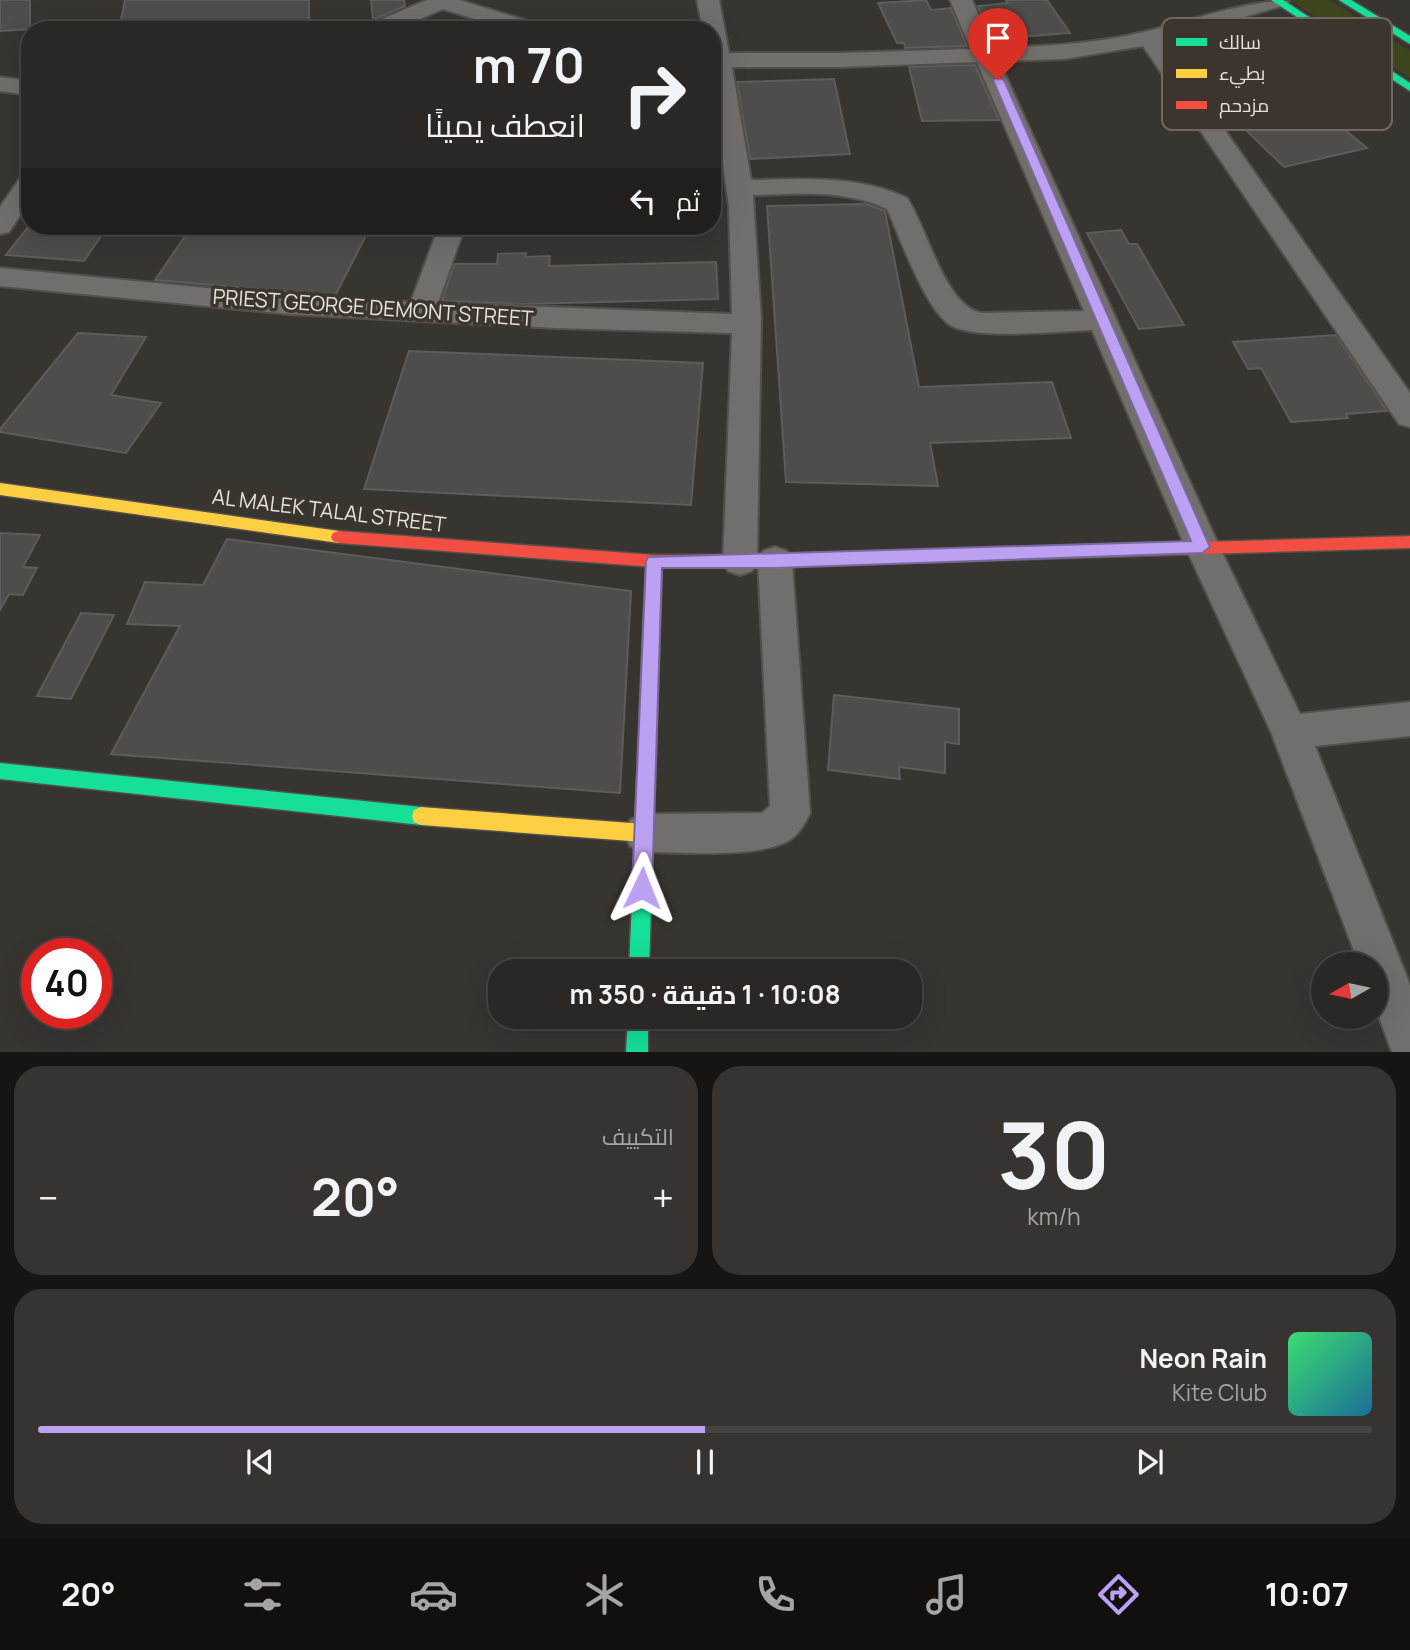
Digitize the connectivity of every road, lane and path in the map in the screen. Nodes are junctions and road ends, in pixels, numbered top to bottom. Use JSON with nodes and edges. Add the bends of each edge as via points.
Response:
{"nodes":[{"id":1,"x":708,"y":0,"type":"edge"},
{"id":2,"x":961,"y":0,"type":"edge"},
{"id":3,"x":1344,"y":0,"type":"edge"},
{"id":4,"x":444,"y":1,"type":"edge"},
{"id":5,"x":1277,"y":1,"type":"edge"},
{"id":6,"x":1218,"y":18,"type":"edge"},
{"id":7,"x":1303,"y":18,"type":"edge"},
{"id":8,"x":1373,"y":18,"type":"edge"},
{"id":9,"x":397,"y":21,"type":"edge"},
{"id":10,"x":505,"y":21,"type":"edge"},
{"id":11,"x":711,"y":21,"type":"edge"},
{"id":12,"x":1392,"y":30,"type":"edge"},
{"id":13,"x":1162,"y":34,"type":"edge"},
{"id":14,"x":1149,"y":38,"type":"junction"},
{"id":15,"x":1410,"y":41,"type":"edge"},
{"id":16,"x":988,"y":56,"type":"junction"},
{"id":17,"x":1162,"y":57,"type":"edge"},
{"id":18,"x":721,"y":60,"type":"edge"},
{"id":19,"x":1392,"y":76,"type":"edge"},
{"id":20,"x":0,"y":84,"type":"edge"},
{"id":21,"x":21,"y":87,"type":"edge"},
{"id":22,"x":1410,"y":88,"type":"edge"},
{"id":23,"x":721,"y":89,"type":"edge"},
{"id":24,"x":1213,"y":130,"type":"edge"},
{"id":25,"x":738,"y":188,"type":"junction"},
{"id":26,"x":21,"y":195,"type":"edge"},
{"id":27,"x":0,"y":226,"type":"edge"},
{"id":28,"x":449,"y":235,"type":"edge"},
{"id":29,"x":0,"y":277,"type":"edge"},
{"id":30,"x":421,"y":312,"type":"junction"},
{"id":31,"x":1103,"y":320,"type":"junction"},
{"id":32,"x":746,"y":324,"type":"junction"},
{"id":33,"x":1410,"y":416,"type":"edge"},
{"id":34,"x":0,"y":489,"type":"edge"},
{"id":35,"x":1410,"y":542,"type":"edge"},
{"id":36,"x":1202,"y":547,"type":"junction"},
{"id":37,"x":654,"y":561,"type":"junction"},
{"id":38,"x":757,"y":561,"type":"junction"},
{"id":39,"x":1410,"y":719,"type":"edge"},
{"id":40,"x":1290,"y":732,"type":"junction"},
{"id":41,"x":5,"y":780,"type":"edge"},
{"id":42,"x":644,"y":832,"type":"junction"},
{"id":43,"x":639,"y":959,"type":"edge"},
{"id":44,"x":637,"y":1029,"type":"edge"},
{"id":45,"x":1410,"y":1041,"type":"edge"},
{"id":46,"x":636,"y":1052,"type":"edge"}],
"edges":[{"from":1,"to":11,"type":"street"},
{"from":2,"to":16,"type":"street"},
{"from":3,"to":8,"type":"main road"},
{"from":4,"to":9,"type":"street"},
{"from":4,"to":10,"type":"street"},
{"from":5,"to":6,"type":"street"},
{"from":5,"to":7,"type":"main road"},
{"from":12,"to":15,"type":"main road"},
{"from":13,"to":14,"type":"street"},
{"from":14,"to":16,"type":"street","via":[[1064,52]]},
{"from":14,"to":17,"type":"street"},
{"from":16,"to":18,"type":"street"},
{"from":16,"to":31,"type":"street"},
{"from":19,"to":22,"type":"main road"},
{"from":20,"to":21,"type":"street"},
{"from":23,"to":25,"type":"street"},
{"from":24,"to":33,"type":"street"},
{"from":25,"to":31,"type":"street","via":[[819,188],[887,197],[898,204],[944,302],[962,319],[982,323]]},
{"from":25,"to":32,"type":"street"},
{"from":26,"to":27,"type":"street"},
{"from":28,"to":30,"type":"street"},
{"from":29,"to":30,"type":"street","name":"PRIEST GEORGE DEMONT STREET","via":[[289,305]]},
{"from":30,"to":32,"type":"street","name":"PRIEST GEORGE DEMONT STREET"},
{"from":31,"to":36,"type":"street"},
{"from":32,"to":38,"type":"street"},
{"from":34,"to":37,"type":"main road","name":"AL MALEK TALAL STREET","via":[[355,539]]},
{"from":35,"to":36,"type":"main road","name":"AL MALEK TALAL STREET"},
{"from":36,"to":38,"type":"main road","name":"AL MALEK TALAL STREET"},
{"from":36,"to":40,"type":"street"},
{"from":37,"to":38,"type":"main road","name":"AL MALEK TALAL STREET"},
{"from":37,"to":42,"type":"main road"},
{"from":38,"to":42,"type":"street","via":[[790,813],[764,832]]},
{"from":39,"to":40,"type":"street"},
{"from":40,"to":45,"type":"street"},
{"from":41,"to":42,"type":"main road"},
{"from":42,"to":43,"type":"main road"},
{"from":44,"to":46,"type":"main road"}]}
